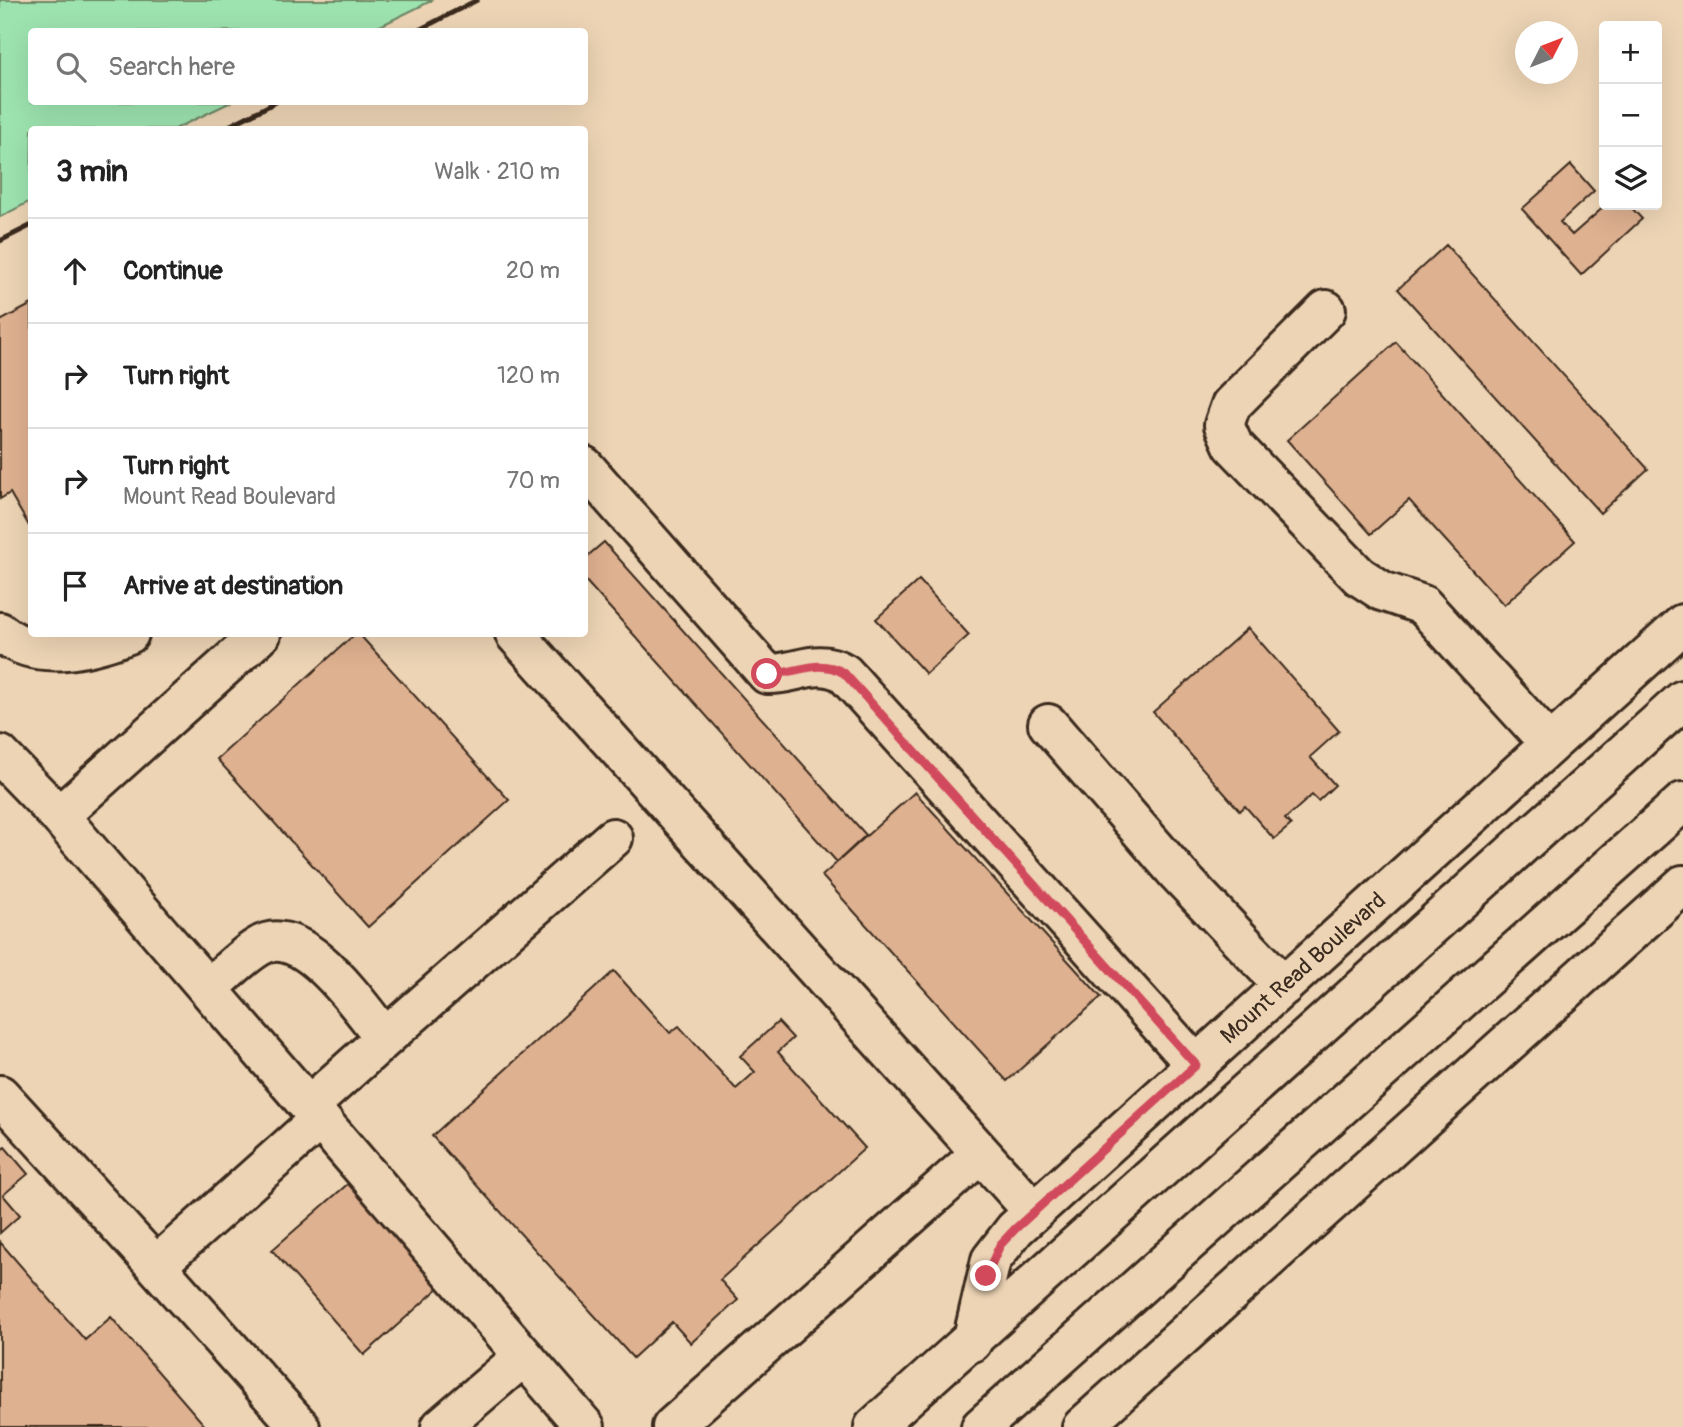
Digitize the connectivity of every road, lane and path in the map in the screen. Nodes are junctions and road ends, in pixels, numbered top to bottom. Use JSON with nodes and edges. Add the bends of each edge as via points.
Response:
{"nodes":[{"id":1,"x":1326,"y":310,"type":"dead end"},
{"id":2,"x":588,"y":471,"type":"edge"},
{"id":3,"x":1683,"y":624,"type":"edge"},
{"id":4,"x":0,"y":632,"type":"edge"},
{"id":5,"x":120,"y":637,"type":"edge"},
{"id":6,"x":258,"y":637,"type":"edge"},
{"id":7,"x":518,"y":637,"type":"edge"},
{"id":8,"x":1683,"y":700,"type":"edge"},
{"id":9,"x":1048,"y":724,"type":"dead end"},
{"id":10,"x":1550,"y":744,"type":"junction"},
{"id":11,"x":0,"y":755,"type":"edge"},
{"id":12,"x":1683,"y":802,"type":"edge"},
{"id":13,"x":59,"y":816,"type":"junction"},
{"id":14,"x":613,"y":838,"type":"dead end"},
{"id":15,"x":1683,"y":885,"type":"edge"},
{"id":16,"x":1284,"y":986,"type":"junction"},
{"id":17,"x":208,"y":989,"type":"junction"},
{"id":18,"x":385,"y":1038,"type":"junction"},
{"id":19,"x":1196,"y":1065,"type":"junction"},
{"id":20,"x":0,"y":1095,"type":"edge"},
{"id":21,"x":314,"y":1112,"type":"junction"},
{"id":22,"x":981,"y":1153,"type":"junction"},
{"id":23,"x":1034,"y":1212,"type":"junction"},
{"id":24,"x":156,"y":1266,"type":"junction"},
{"id":25,"x":972,"y":1342,"type":"junction"},
{"id":26,"x":524,"y":1356,"type":"junction"},
{"id":27,"x":300,"y":1427,"type":"edge"},
{"id":28,"x":441,"y":1427,"type":"edge"},
{"id":29,"x":586,"y":1427,"type":"edge"},
{"id":30,"x":672,"y":1427,"type":"edge"},
{"id":31,"x":874,"y":1427,"type":"edge"},
{"id":32,"x":981,"y":1427,"type":"edge"},
{"id":33,"x":1082,"y":1427,"type":"edge"}],
"edges":[{"from":1,"to":10,"type":"main road","via":[[1231,405],[1224,425],[1233,445],[1367,582],[1423,606]]},
{"from":2,"to":19,"type":"main road","via":[[767,674],[818,664],[844,673]]},
{"from":3,"to":10,"type":"main road","name":"Mount Read Boulevard"},
{"from":4,"to":5,"type":"main road","via":[[41,650],[82,650]]},
{"from":6,"to":13,"type":"main road"},
{"from":7,"to":22,"type":"main road"},
{"from":8,"to":25,"type":"main road"},
{"from":9,"to":16,"type":"main road","via":[[1178,874]]},
{"from":10,"to":16,"type":"main road","name":"Mount Read Boulevard"},
{"from":11,"to":13,"type":"main road"},
{"from":12,"to":32,"type":"main road"},
{"from":13,"to":17,"type":"main road"},
{"from":14,"to":18,"type":"main road"},
{"from":15,"to":33,"type":"main road"},
{"from":16,"to":19,"type":"main road","name":"Mount Read Boulevard"},
{"from":17,"to":18,"type":"main road","via":[[260,945],[275,941],[300,946],[318,960]]},
{"from":17,"to":21,"type":"main road"},
{"from":18,"to":21,"type":"main road"},
{"from":19,"to":23,"type":"main road","name":"Mount Read Boulevard"},
{"from":20,"to":24,"type":"main road"},
{"from":21,"to":24,"type":"main road"},
{"from":21,"to":26,"type":"main road"},
{"from":22,"to":23,"type":"main road"},
{"from":22,"to":30,"type":"main road"},
{"from":23,"to":25,"type":"main road","name":"Mount Read Boulevard","via":[[991,1260]]},
{"from":24,"to":27,"type":"main road"},
{"from":25,"to":31,"type":"main road"},
{"from":26,"to":28,"type":"main road"},
{"from":26,"to":29,"type":"main road"}]}
